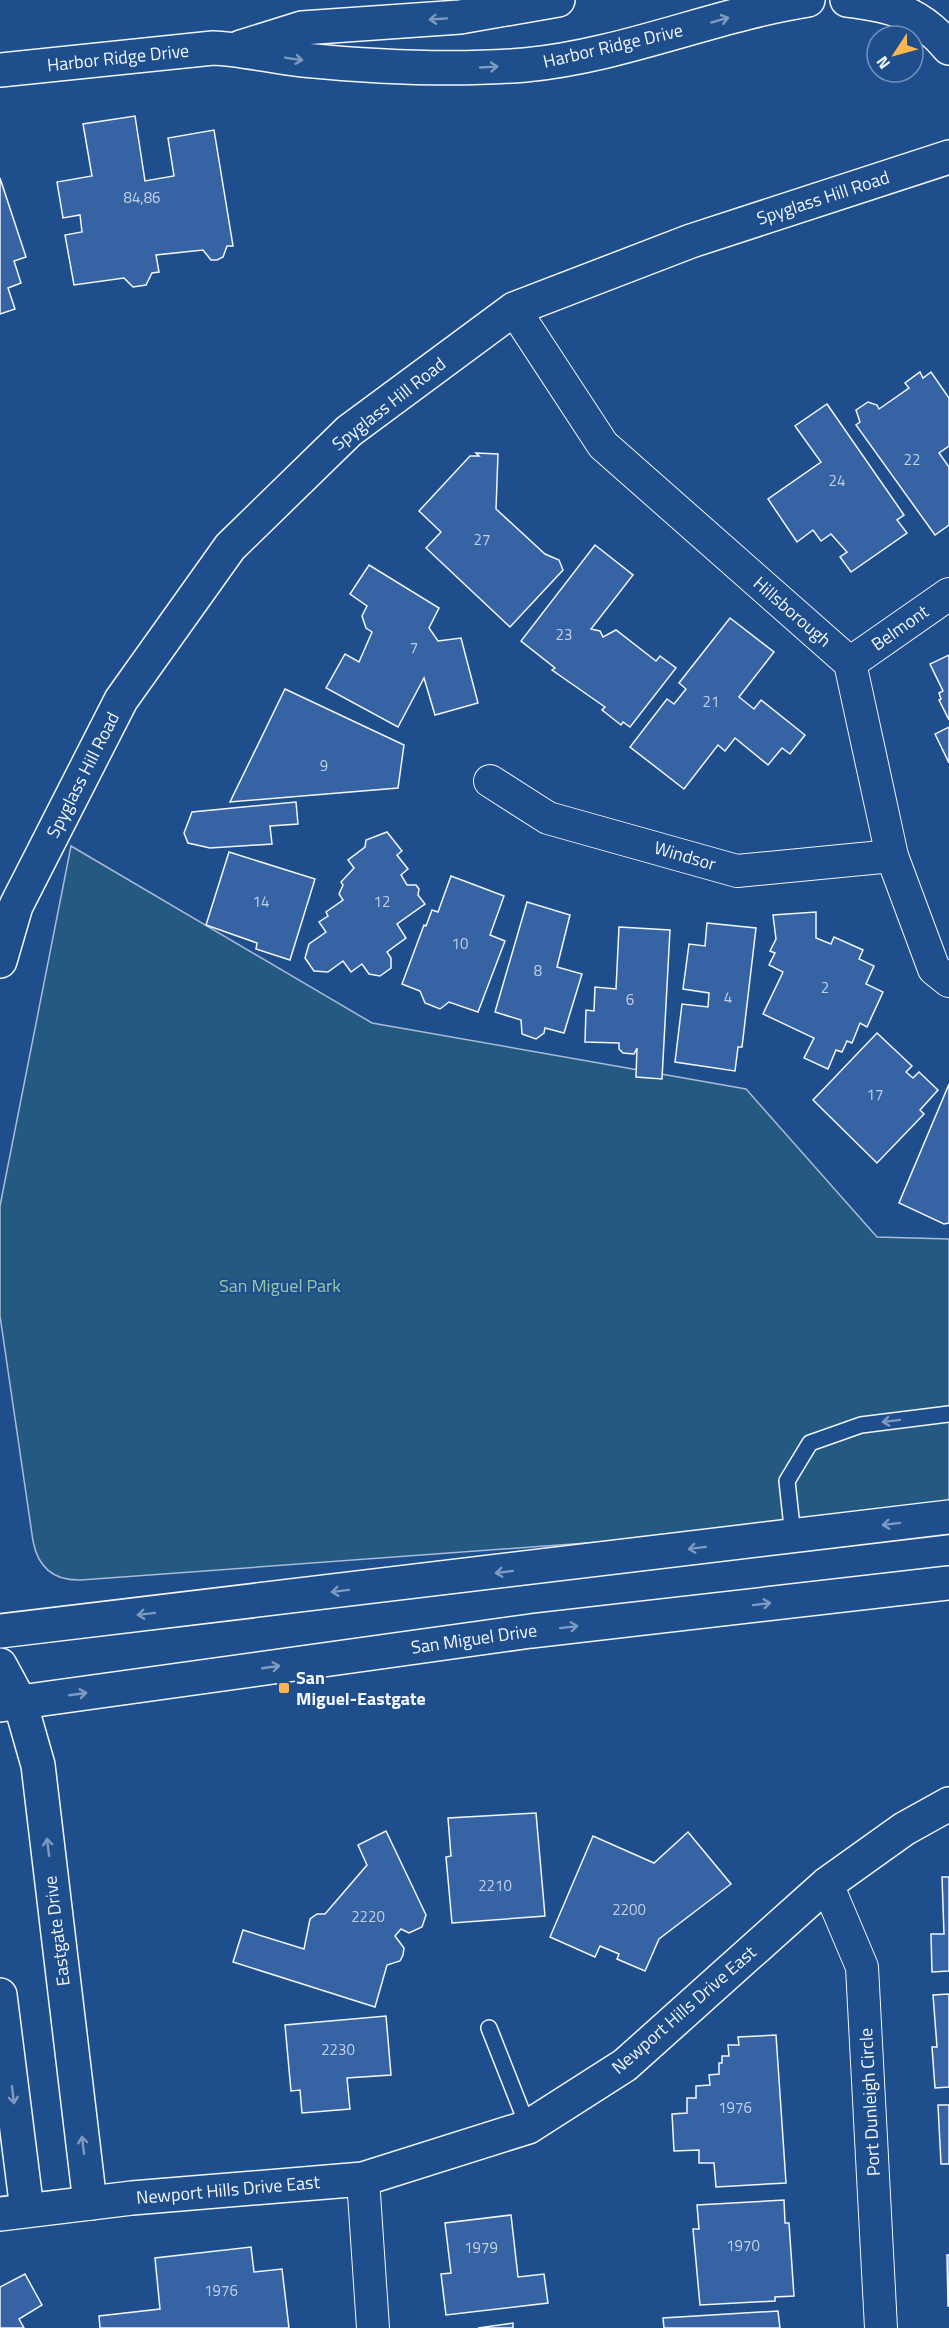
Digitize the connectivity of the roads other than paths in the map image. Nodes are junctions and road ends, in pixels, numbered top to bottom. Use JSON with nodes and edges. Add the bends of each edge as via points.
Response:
{"nodes":[{"id":1,"x":558,"y":0,"type":"edge"},
{"id":2,"x":808,"y":0,"type":"edge"},
{"id":3,"x":848,"y":0,"type":"edge"},
{"id":4,"x":949,"y":48,"type":"edge"},
{"id":5,"x":236,"y":49,"type":"junction"},
{"id":6,"x":0,"y":70,"type":"edge"},
{"id":7,"x":949,"y":157,"type":"edge"},
{"id":8,"x":514,"y":309,"type":"junction"},
{"id":9,"x":949,"y":594,"type":"edge"},
{"id":10,"x":850,"y":663,"type":"junction"},
{"id":11,"x":490,"y":782,"type":"dead end"},
{"id":12,"x":892,"y":856,"type":"junction"},
{"id":13,"x":8,"y":903,"type":"edge"},
{"id":14,"x":0,"y":961,"type":"edge"},
{"id":15,"x":949,"y":981,"type":"edge"},
{"id":16,"x":949,"y":1414,"type":"edge"},
{"id":17,"x":949,"y":1517,"type":"edge"},
{"id":18,"x":793,"y":1536,"type":"junction"},
{"id":19,"x":949,"y":1583,"type":"edge"},
{"id":20,"x":0,"y":1631,"type":"edge"},
{"id":21,"x":0,"y":1665,"type":"edge"},
{"id":22,"x":10,"y":1704,"type":"edge"},
{"id":23,"x":949,"y":1804,"type":"edge"},
{"id":24,"x":827,"y":1884,"type":"junction"},
{"id":25,"x":0,"y":1995,"type":"edge"},
{"id":26,"x":489,"y":2028,"type":"dead end"},
{"id":27,"x":528,"y":2127,"type":"junction"},
{"id":28,"x":363,"y":2179,"type":"junction"},
{"id":29,"x":90,"y":2203,"type":"junction"},
{"id":30,"x":13,"y":2212,"type":"edge"},
{"id":31,"x":373,"y":2328,"type":"edge"},
{"id":32,"x":882,"y":2328,"type":"edge"}],
"edges":[{"from":1,"to":5,"type":"main road","name":"Harbor Ridge Drive","one_way":true,"via":[[460,17],[302,28]]},
{"from":5,"to":2,"type":"main road","name":"Harbor Ridge Drive","one_way":true,"via":[[301,60],[467,68],[526,65],[583,56]]},
{"from":3,"to":4,"type":"main road","via":[[880,4],[917,17]]},
{"from":5,"to":6,"type":"main road","name":"Harbor Ridge Drive","via":[[213,48]]},
{"from":7,"to":8,"type":"main road","name":"Spyglass Hill Road","via":[[691,241]]},
{"from":8,"to":10,"type":"street","name":"Hillsborough","via":[[603,446]]},
{"from":8,"to":13,"type":"main road","name":"Spyglass Hill Road","via":[[349,432],[230,547],[122,700]]},
{"from":9,"to":10,"type":"street","name":"Belmont"},
{"from":10,"to":12,"type":"street"},
{"from":11,"to":12,"type":"street","name":"Windsor","via":[[548,818],[737,871]]},
{"from":12,"to":15,"type":"street","via":[[934,969]]},
{"from":13,"to":14,"type":"main road","name":"Spyglass Hill Road"},
{"from":16,"to":18,"type":"lane","one_way":true,"via":[[861,1425],[810,1443],[787,1481]]},
{"from":17,"to":18,"type":"main road","one_way":true},
{"from":18,"to":20,"type":"main road","one_way":true},
{"from":22,"to":19,"type":"main road","name":"San Miguel Drive","one_way":true,"via":[[531,1631]]},
{"from":21,"to":22,"type":"main road","name":"Eastgate Drive"},
{"from":29,"to":22,"type":"main road","name":"Eastgate Drive","one_way":true,"via":[[38,1765]]},
{"from":23,"to":24,"type":"main road","name":"Newport Hills Drive East","via":[[904,1829]]},
{"from":24,"to":27,"type":"main road","name":"Newport Hills Drive East","via":[[625,2065]]},
{"from":24,"to":32,"type":"street","name":"Port Dunleigh Circle","via":[[862,1967]]},
{"from":25,"to":30,"type":"main road","one_way":true},
{"from":26,"to":27,"type":"lane"},
{"from":27,"to":28,"type":"main road","name":"Newport Hills Drive East"},
{"from":28,"to":29,"type":"main road","name":"Newport Hills Drive East"},
{"from":28,"to":31,"type":"street"},
{"from":29,"to":30,"type":"main road","name":"Newport Hills Drive East"}]}
